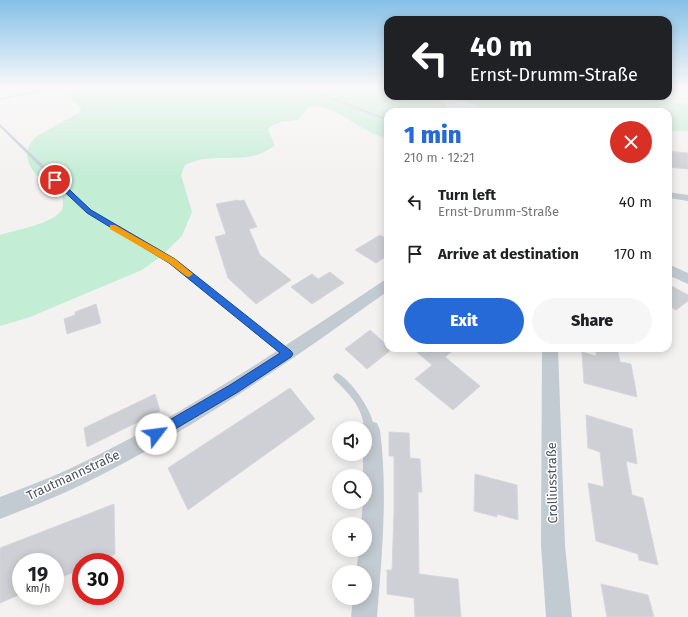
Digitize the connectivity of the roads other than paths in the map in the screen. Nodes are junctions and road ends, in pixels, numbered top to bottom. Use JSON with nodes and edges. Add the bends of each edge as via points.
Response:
{"nodes":[{"id":1,"x":0,"y":125,"type":"edge"},
{"id":2,"x":672,"y":196,"type":"edge"},
{"id":3,"x":688,"y":198,"type":"edge"},
{"id":4,"x":672,"y":271,"type":"edge"},
{"id":5,"x":688,"y":279,"type":"edge"},
{"id":6,"x":384,"y":287,"type":"edge"},
{"id":7,"x":550,"y":352,"type":"edge"},
{"id":8,"x":288,"y":354,"type":"junction"},
{"id":9,"x":337,"y":377,"type":"dead end"},
{"id":10,"x":367,"y":421,"type":"edge"},
{"id":11,"x":372,"y":444,"type":"edge"},
{"id":12,"x":0,"y":508,"type":"edge"},
{"id":13,"x":364,"y":617,"type":"edge"},
{"id":14,"x":559,"y":617,"type":"edge"}],
"edges":[{"from":1,"to":8,"type":"lane","via":[[89,212],[172,261]]},
{"from":2,"to":3,"type":"street"},
{"from":4,"to":5,"type":"street"},
{"from":6,"to":8,"type":"street","name":"Trautmannstraße"},
{"from":7,"to":14,"type":"street","name":"Crolliusstraße","via":[[553,545]]},
{"from":8,"to":12,"type":"street","name":"Trautmannstraße","via":[[143,442],[73,478]]},
{"from":9,"to":10,"type":"lane","via":[[354,392],[363,406]]},
{"from":11,"to":13,"type":"street","via":[[373,519]]}]}
